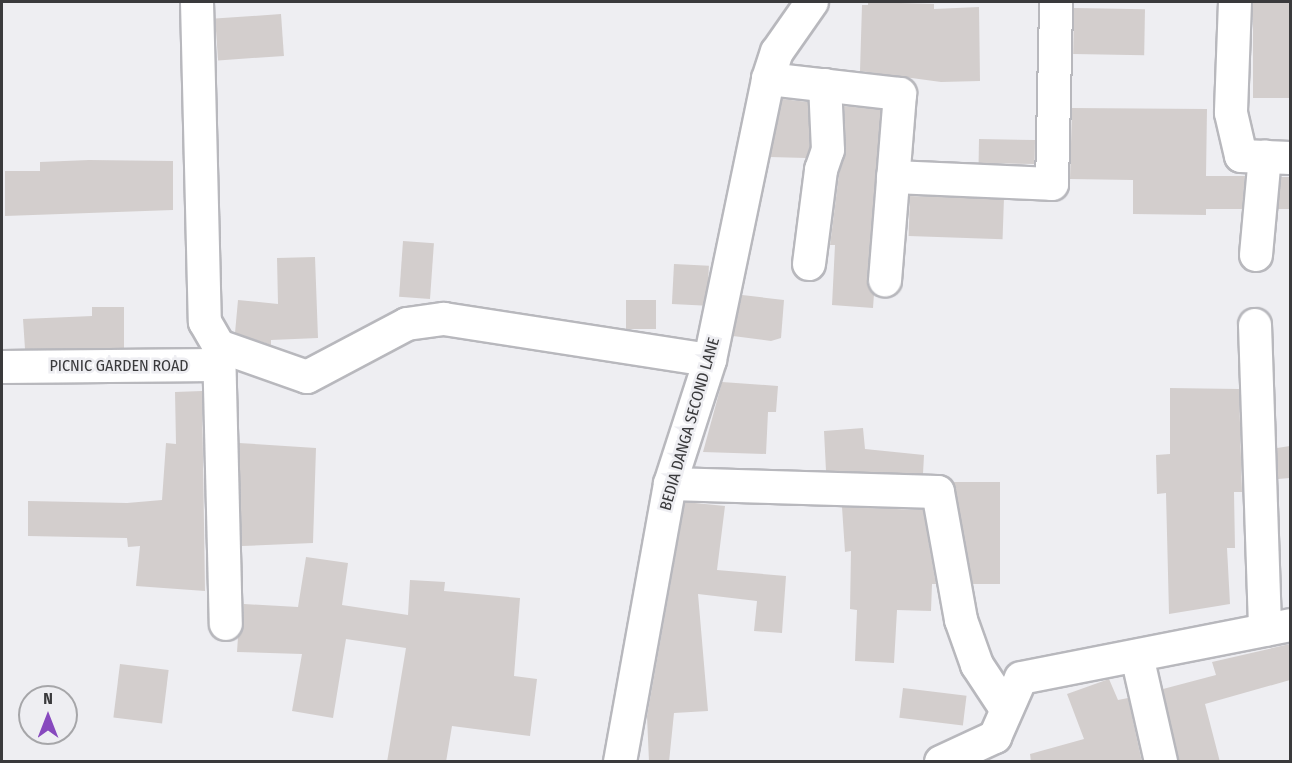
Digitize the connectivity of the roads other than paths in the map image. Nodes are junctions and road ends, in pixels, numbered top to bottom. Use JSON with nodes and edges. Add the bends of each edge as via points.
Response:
{"nodes":[{"id":1,"x":197,"y":2,"type":"edge"},
{"id":2,"x":812,"y":2,"type":"edge"},
{"id":3,"x":1056,"y":2,"type":"edge"},
{"id":4,"x":1235,"y":2,"type":"edge"},
{"id":5,"x":772,"y":66,"type":"junction"},
{"id":6,"x":825,"y":85,"type":"junction"},
{"id":7,"x":1278,"y":157,"type":"edge"},
{"id":8,"x":893,"y":177,"type":"junction"},
{"id":9,"x":1256,"y":255,"type":"dead end"},
{"id":10,"x":810,"y":264,"type":"dead end"},
{"id":11,"x":885,"y":280,"type":"dead end"},
{"id":12,"x":1255,"y":325,"type":"dead end"},
{"id":13,"x":219,"y":346,"type":"junction"},
{"id":14,"x":710,"y":360,"type":"junction"},
{"id":15,"x":2,"y":366,"type":"edge"},
{"id":16,"x":670,"y":484,"type":"junction"},
{"id":17,"x":226,"y":624,"type":"dead end"},
{"id":18,"x":1278,"y":627,"type":"edge"},
{"id":19,"x":1137,"y":656,"type":"junction"},
{"id":20,"x":1002,"y":736,"type":"edge"},
{"id":21,"x":620,"y":762,"type":"edge"},
{"id":22,"x":941,"y":762,"type":"edge"},
{"id":23,"x":1161,"y":762,"type":"edge"}],
"edges":[{"from":1,"to":13,"type":"street","via":[[205,322]]},
{"from":2,"to":5,"type":"street"},
{"from":3,"to":8,"type":"street","via":[[1052,184]]},
{"from":4,"to":7,"type":"street","via":[[1231,113],[1240,156]]},
{"from":5,"to":6,"type":"street"},
{"from":5,"to":14,"type":"street","name":"BEDIA DANGA SECOND LANE"},
{"from":6,"to":8,"type":"street","via":[[900,94]]},
{"from":6,"to":10,"type":"street","via":[[828,150],[821,170]]},
{"from":7,"to":9,"type":"street"},
{"from":8,"to":11,"type":"street"},
{"from":12,"to":18,"type":"street"},
{"from":13,"to":14,"type":"street","via":[[307,377],[407,324],[444,319]]},
{"from":13,"to":15,"type":"street","name":"PICNIC GARDEN ROAD","via":[[217,365]]},
{"from":13,"to":17,"type":"street"},
{"from":14,"to":16,"type":"street","name":"BEDIA DANGA SECOND LANE"},
{"from":16,"to":20,"type":"street","via":[[938,492],[961,620]]},
{"from":16,"to":21,"type":"street","name":"BEDIA DANGA SECOND LANE"},
{"from":18,"to":19,"type":"street"},
{"from":19,"to":20,"type":"street","via":[[1021,678]]},
{"from":19,"to":23,"type":"street"},
{"from":20,"to":22,"type":"street"}]}
